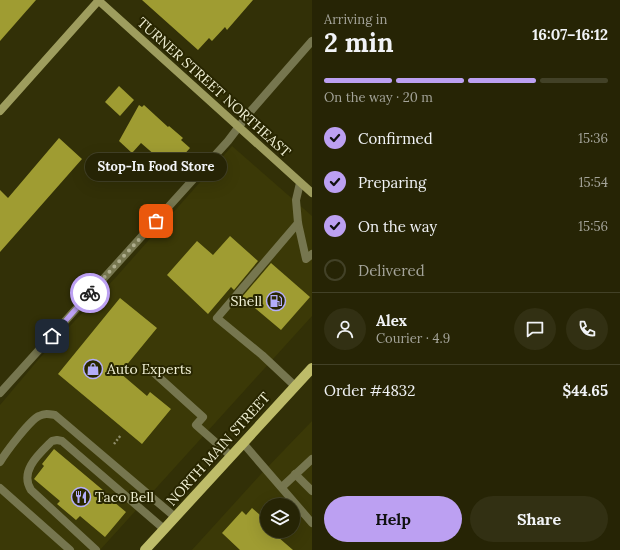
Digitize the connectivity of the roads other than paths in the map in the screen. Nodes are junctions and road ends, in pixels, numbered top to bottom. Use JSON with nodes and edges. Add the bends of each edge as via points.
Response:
{"nodes":[{"id":1,"x":98,"y":0,"type":"edge"},
{"id":2,"x":312,"y":41,"type":"edge"},
{"id":3,"x":0,"y":111,"type":"edge"},
{"id":4,"x":239,"y":126,"type":"junction"},
{"id":5,"x":300,"y":182,"type":"junction"},
{"id":6,"x":312,"y":194,"type":"edge"},
{"id":7,"x":298,"y":223,"type":"junction"},
{"id":8,"x":312,"y":254,"type":"edge"},
{"id":9,"x":312,"y":368,"type":"edge"},
{"id":10,"x":152,"y":371,"type":"dead end"},
{"id":11,"x":295,"y":386,"type":"junction"},
{"id":12,"x":0,"y":393,"type":"edge"},
{"id":13,"x":243,"y":443,"type":"junction"},
{"id":14,"x":231,"y":456,"type":"junction"},
{"id":15,"x":312,"y":459,"type":"edge"},
{"id":16,"x":0,"y":462,"type":"edge"},
{"id":17,"x":295,"y":474,"type":"junction"},
{"id":18,"x":282,"y":487,"type":"junction"},
{"id":19,"x":0,"y":488,"type":"edge"},
{"id":20,"x":312,"y":491,"type":"edge"},
{"id":21,"x":175,"y":517,"type":"junction"},
{"id":22,"x":312,"y":523,"type":"edge"},
{"id":23,"x":164,"y":529,"type":"junction"},
{"id":24,"x":70,"y":550,"type":"edge"},
{"id":25,"x":96,"y":550,"type":"edge"},
{"id":26,"x":145,"y":550,"type":"edge"}],
"edges":[{"from":1,"to":3,"type":"street"},
{"from":1,"to":4,"type":"street","name":"TURNER STREET NORTHEAST"},
{"from":2,"to":4,"type":"lane"},
{"from":4,"to":5,"type":"street","name":"TURNER STREET NORTHEAST"},
{"from":4,"to":12,"type":"lane"},
{"from":5,"to":6,"type":"street","name":"TURNER STREET NORTHEAST"},
{"from":5,"to":7,"type":"lane","via":[[296,200]]},
{"from":7,"to":8,"type":"lane","via":[[306,259]]},
{"from":7,"to":11,"type":"lane","via":[[217,318]]},
{"from":9,"to":11,"type":"main road","name":"NORTH MAIN STREET"},
{"from":10,"to":14,"type":"lane","via":[[203,417],[196,425]]},
{"from":11,"to":13,"type":"main road","name":"NORTH MAIN STREET"},
{"from":13,"to":14,"type":"main road","name":"NORTH MAIN STREET"},
{"from":13,"to":18,"type":"lane"},
{"from":14,"to":21,"type":"main road","name":"NORTH MAIN STREET"},
{"from":15,"to":17,"type":"lane"},
{"from":16,"to":21,"type":"lane","via":[[38,416],[46,413],[55,415]]},
{"from":17,"to":18,"type":"lane"},
{"from":17,"to":20,"type":"lane"},
{"from":18,"to":22,"type":"lane"},
{"from":19,"to":24,"type":"lane"},
{"from":21,"to":23,"type":"main road","name":"NORTH MAIN STREET"},
{"from":23,"to":25,"type":"lane","via":[[62,441],[52,441],[30,466],[28,484],[31,490]]},
{"from":23,"to":26,"type":"main road","name":"NORTH MAIN STREET"}]}
